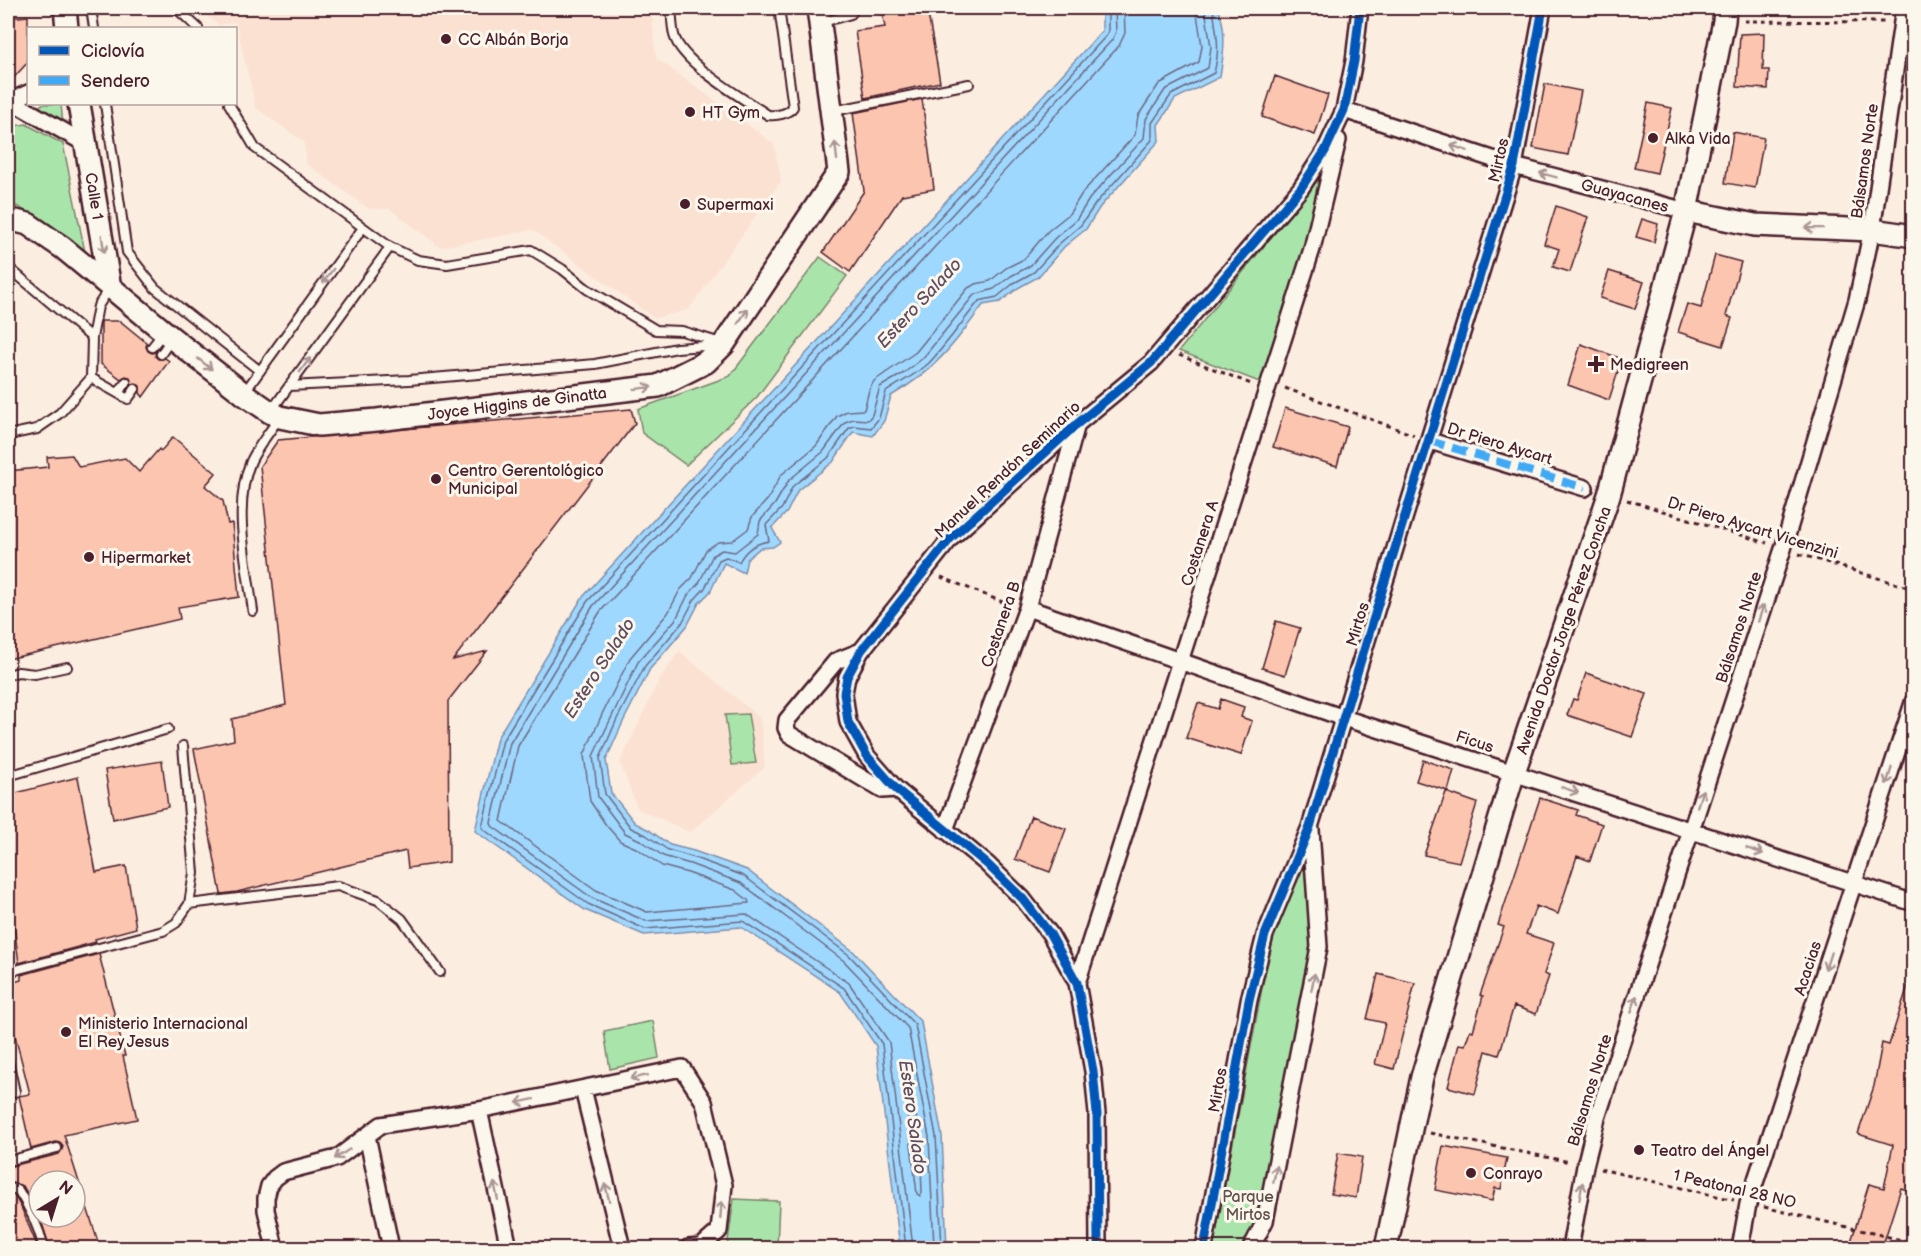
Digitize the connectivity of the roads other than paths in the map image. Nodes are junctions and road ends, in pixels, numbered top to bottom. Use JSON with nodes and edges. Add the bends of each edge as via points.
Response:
{"nodes":[{"id":1,"x":65,"y":8,"type":"edge"},
{"id":2,"x":91,"y":8,"type":"edge"},
{"id":3,"x":176,"y":8,"type":"edge"},
{"id":4,"x":671,"y":8,"type":"edge"},
{"id":5,"x":779,"y":8,"type":"edge"},
{"id":6,"x":855,"y":8,"type":"edge"},
{"id":7,"x":1360,"y":8,"type":"edge"},
{"id":8,"x":1543,"y":8,"type":"edge"},
{"id":9,"x":1725,"y":14,"type":"edge"},
{"id":10,"x":819,"y":15,"type":"edge"},
{"id":11,"x":1903,"y":15,"type":"edge"},
{"id":12,"x":67,"y":27,"type":"edge"},
{"id":13,"x":94,"y":27,"type":"edge"},
{"id":14,"x":197,"y":27,"type":"edge"},
{"id":15,"x":969,"y":84,"type":"dead end"},
{"id":16,"x":27,"y":93,"type":"edge"},
{"id":17,"x":9,"y":102,"type":"edge"},
{"id":18,"x":79,"y":105,"type":"edge"},
{"id":19,"x":105,"y":105,"type":"edge"},
{"id":20,"x":230,"y":105,"type":"edge"},
{"id":21,"x":1344,"y":110,"type":"junction"},
{"id":22,"x":831,"y":112,"type":"junction"},
{"id":23,"x":86,"y":144,"type":"junction"},
{"id":24,"x":1514,"y":166,"type":"junction"},
{"id":25,"x":1686,"y":211,"type":"junction"},
{"id":26,"x":8,"y":219,"type":"edge"},
{"id":27,"x":362,"y":229,"type":"junction"},
{"id":28,"x":1872,"y":230,"type":"junction"},
{"id":29,"x":1914,"y":236,"type":"edge"},
{"id":30,"x":390,"y":247,"type":"junction"},
{"id":31,"x":8,"y":267,"type":"edge"},
{"id":32,"x":110,"y":288,"type":"junction"},
{"id":33,"x":92,"y":338,"type":"junction"},
{"id":34,"x":724,"y":344,"type":"junction"},
{"id":35,"x":260,"y":371,"type":"junction"},
{"id":36,"x":91,"y":378,"type":"junction"},
{"id":37,"x":126,"y":382,"type":"dead end"},
{"id":38,"x":289,"y":386,"type":"junction"},
{"id":39,"x":135,"y":389,"type":"dead end"},
{"id":40,"x":119,"y":392,"type":"junction"},
{"id":41,"x":244,"y":394,"type":"junction"},
{"id":42,"x":275,"y":414,"type":"junction"},
{"id":43,"x":1077,"y":424,"type":"junction"},
{"id":44,"x":8,"y":435,"type":"edge"},
{"id":45,"x":1430,"y":441,"type":"junction"},
{"id":46,"x":1585,"y":488,"type":"dead end"},
{"id":47,"x":1027,"y":608,"type":"junction"},
{"id":48,"x":253,"y":611,"type":"dead end"},
{"id":49,"x":861,"y":651,"type":"junction"},
{"id":50,"x":1180,"y":662,"type":"junction"},
{"id":51,"x":67,"y":667,"type":"dead end"},
{"id":52,"x":8,"y":675,"type":"edge"},
{"id":53,"x":1914,"y":700,"type":"edge"},
{"id":54,"x":1344,"y":718,"type":"junction"},
{"id":55,"x":168,"y":729,"type":"dead end"},
{"id":56,"x":183,"y":746,"type":"dead end"},
{"id":57,"x":1514,"y":772,"type":"junction"},
{"id":58,"x":8,"y":776,"type":"edge"},
{"id":59,"x":896,"y":789,"type":"junction"},
{"id":60,"x":1310,"y":827,"type":"junction"},
{"id":61,"x":1690,"y":829,"type":"junction"},
{"id":62,"x":945,"y":830,"type":"junction"},
{"id":63,"x":1853,"y":884,"type":"junction"},
{"id":64,"x":1914,"y":903,"type":"edge"},
{"id":65,"x":189,"y":904,"type":"junction"},
{"id":66,"x":8,"y":972,"type":"edge"},
{"id":67,"x":440,"y":972,"type":"dead end"},
{"id":68,"x":1077,"y":982,"type":"junction"},
{"id":69,"x":8,"y":1060,"type":"edge"},
{"id":70,"x":583,"y":1089,"type":"junction"},
{"id":71,"x":15,"y":1092,"type":"dead end"},
{"id":72,"x":479,"y":1110,"type":"junction"},
{"id":73,"x":367,"y":1136,"type":"junction"},
{"id":74,"x":57,"y":1148,"type":"dead end"},
{"id":75,"x":8,"y":1161,"type":"edge"},
{"id":76,"x":8,"y":1188,"type":"edge"},
{"id":77,"x":44,"y":1248,"type":"edge"},
{"id":78,"x":274,"y":1248,"type":"edge"},
{"id":79,"x":391,"y":1248,"type":"edge"},
{"id":80,"x":509,"y":1248,"type":"edge"},
{"id":81,"x":622,"y":1248,"type":"edge"},
{"id":82,"x":688,"y":1248,"type":"edge"},
{"id":83,"x":1098,"y":1248,"type":"edge"},
{"id":84,"x":1204,"y":1248,"type":"edge"},
{"id":85,"x":1251,"y":1248,"type":"edge"},
{"id":86,"x":1386,"y":1248,"type":"edge"},
{"id":87,"x":1570,"y":1248,"type":"edge"},
{"id":88,"x":1740,"y":1248,"type":"edge"}],
"edges":[{"from":1,"to":12,"type":"street"},
{"from":2,"to":13,"type":"lane"},
{"from":3,"to":14,"type":"lane"},
{"from":4,"to":5,"type":"lane","via":[[674,37],[688,57],[768,115],[775,116],[793,107]]},
{"from":6,"to":10,"type":"lane","via":[[850,14]]},
{"from":7,"to":21,"type":"street","name":"Manuel Rendón Seminario"},
{"from":8,"to":24,"type":"street","name":"Mirtos"},
{"from":9,"to":25,"type":"street","name":"Avenida Doctor Jorge Pérez Concha"},
{"from":10,"to":22,"type":"street","name":"Joyce Higgins de Ginatta"},
{"from":11,"to":28,"type":"street","name":"Bálsamos Norte"},
{"from":15,"to":22,"type":"lane"},
{"from":16,"to":17,"type":"street"},
{"from":17,"to":23,"type":"street"},
{"from":18,"to":23,"type":"street","name":"Calle 1"},
{"from":19,"to":35,"type":"lane","via":[[127,252],[155,288]]},
{"from":20,"to":27,"type":"lane","via":[[255,148]]},
{"from":24,"to":21,"type":"street","name":"Guayacanes","one_way":true},
{"from":21,"to":43,"type":"street","name":"Manuel Rendón Seminario","via":[[1325,151],[1301,188],[1151,363]]},
{"from":21,"to":50,"type":"street","name":"Costanera A","via":[[1312,249]]},
{"from":34,"to":22,"type":"street","name":"Joyce Higgins de Ginatta","one_way":true,"via":[[839,172]]},
{"from":23,"to":32,"type":"street","name":"Calle 1","one_way":true},
{"from":25,"to":24,"type":"street","name":"Guayacanes","one_way":true},
{"from":24,"to":45,"type":"street","name":"Mirtos"},
{"from":28,"to":25,"type":"street","name":"Guayacanes","one_way":true,"via":[[1755,225]]},
{"from":25,"to":57,"type":"street","name":"Avenida Doctor Jorge Pérez Concha","via":[[1609,495]]},
{"from":26,"to":32,"type":"street","name":"Joyce Higgins de Ginatta","via":[[27,224],[54,242]]},
{"from":27,"to":30,"type":"lane"},
{"from":27,"to":35,"type":"lane","one_way":true},
{"from":28,"to":29,"type":"street","name":"Guayacanes"},
{"from":61,"to":28,"type":"street","name":"Bálsamos Norte","one_way":true,"via":[[1783,549],[1857,300]]},
{"from":30,"to":34,"type":"lane","via":[[418,260],[447,264],[531,250],[587,290],[656,330],[682,330]]},
{"from":38,"to":30,"type":"lane","one_way":true},
{"from":31,"to":33,"type":"lane"},
{"from":32,"to":33,"type":"lane","via":[[98,306]]},
{"from":32,"to":41,"type":"street","name":"Joyce Higgins de Ginatta","one_way":true,"via":[[162,343]]},
{"from":33,"to":36,"type":"lane"},
{"from":34,"to":38,"type":"lane","via":[[677,348],[595,364]]},
{"from":42,"to":34,"type":"street","name":"Joyce Higgins de Ginatta","one_way":true,"via":[[319,425],[658,386],[706,362]]},
{"from":35,"to":41,"type":"lane"},
{"from":36,"to":40,"type":"lane"},
{"from":36,"to":44,"type":"lane","via":[[60,412],[37,429]]},
{"from":37,"to":40,"type":"lane"},
{"from":38,"to":42,"type":"lane"},
{"from":39,"to":40,"type":"lane","via":[[128,399]]},
{"from":41,"to":42,"type":"street","name":"Joyce Higgins de Ginatta"},
{"from":42,"to":48,"type":"lane","via":[[252,459],[242,501]]},
{"from":43,"to":47,"type":"street","name":"Costanera B"},
{"from":43,"to":49,"type":"street","name":"Manuel Rendón Seminario","via":[[961,529]]},
{"from":45,"to":46,"type":"street","name":"Dr Piero Aycart"},
{"from":45,"to":54,"type":"street","name":"Mirtos"},
{"from":47,"to":50,"type":"street","name":"Ficus"},
{"from":47,"to":62,"type":"street","name":"Costanera B"},
{"from":49,"to":59,"type":"street","name":"Manuel Rendón Seminario","via":[[847,678],[847,716],[863,751]]},
{"from":49,"to":59,"type":"street","via":[[836,661],[787,720],[786,728],[789,734],[882,790]]},
{"from":50,"to":54,"type":"street","name":"Ficus"},
{"from":50,"to":68,"type":"street","name":"Costanera A"},
{"from":51,"to":52,"type":"lane"},
{"from":53,"to":63,"type":"street","name":"Acacias","one_way":true},
{"from":54,"to":57,"type":"street","name":"Ficus"},
{"from":54,"to":60,"type":"street","name":"Mirtos"},
{"from":55,"to":58,"type":"lane"},
{"from":56,"to":65,"type":"lane","via":[[194,873]]},
{"from":57,"to":61,"type":"street","name":"Ficus","one_way":true},
{"from":57,"to":86,"type":"street","name":"Avenida Doctor Jorge Pérez Concha","via":[[1422,1077]]},
{"from":59,"to":62,"type":"street","name":"Manuel Rendón Seminario"},
{"from":60,"to":84,"type":"street","name":"Mirtos","via":[[1269,924],[1257,968]]},
{"from":85,"to":60,"type":"street","name":"Mirtos","one_way":true,"via":[[1265,1221],[1319,947]]},
{"from":61,"to":63,"type":"street","name":"Ficus","one_way":true},
{"from":87,"to":61,"type":"street","name":"Bálsamos Norte","one_way":true,"via":[[1585,1166],[1607,1085]]},
{"from":62,"to":68,"type":"street","name":"Manuel Rendón Seminario","via":[[1023,899],[1050,934]]},
{"from":63,"to":64,"type":"street","name":"Ficus"},
{"from":63,"to":88,"type":"street","name":"Acacias","one_way":true,"via":[[1748,1204]]},
{"from":65,"to":66,"type":"lane","via":[[176,923],[163,931]]},
{"from":65,"to":67,"type":"lane","via":[[338,886],[378,900],[402,919]]},
{"from":68,"to":83,"type":"street","name":"Manuel Rendón Seminario","via":[[1097,1114]]},
{"from":69,"to":71,"type":"lane"},
{"from":70,"to":72,"type":"street","one_way":true},
{"from":81,"to":70,"type":"street","one_way":true},
{"from":82,"to":70,"type":"street","one_way":true,"via":[[701,1247],[719,1231],[724,1185],[704,1102],[682,1068]]},
{"from":72,"to":73,"type":"street","via":[[381,1125]]},
{"from":80,"to":72,"type":"street","one_way":true},
{"from":73,"to":78,"type":"street","one_way":true,"via":[[337,1158],[283,1172],[275,1178],[266,1198]]},
{"from":73,"to":79,"type":"street"},
{"from":74,"to":75,"type":"lane"},
{"from":76,"to":77,"type":"lane","via":[[18,1190],[29,1205]]}]}
